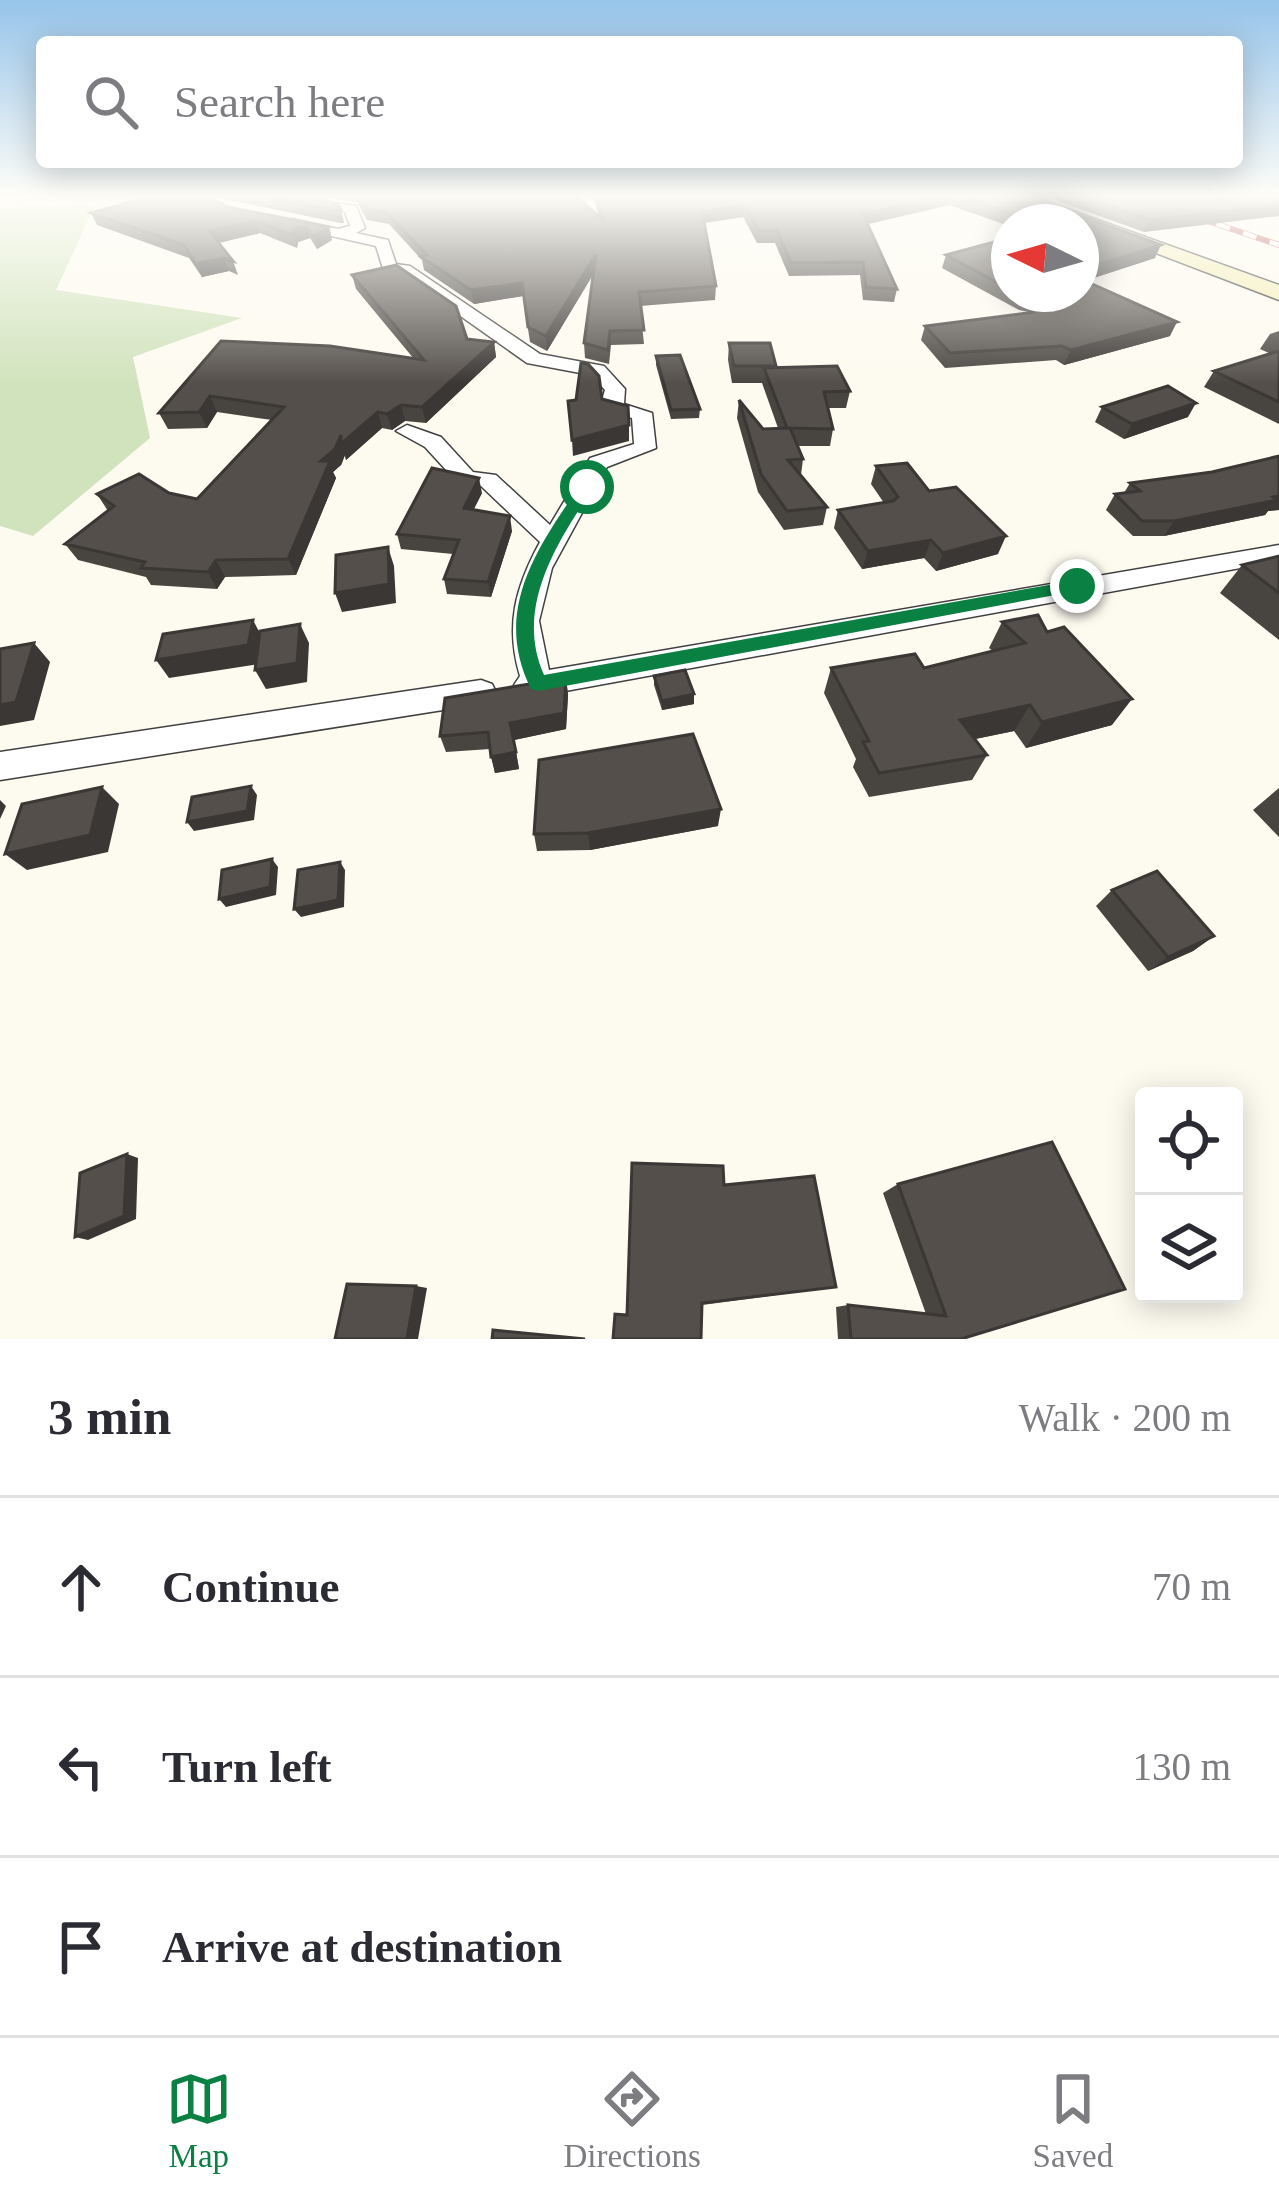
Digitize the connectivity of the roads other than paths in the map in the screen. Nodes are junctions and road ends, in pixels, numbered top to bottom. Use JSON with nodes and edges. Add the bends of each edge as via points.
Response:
{"nodes":[{"id":1,"x":387,"y":259,"type":"edge"},
{"id":2,"x":1190,"y":259,"type":"edge"},
{"id":3,"x":1279,"y":292,"type":"edge"},
{"id":4,"x":407,"y":431,"type":"dead end"},
{"id":5,"x":551,"y":539,"type":"junction"},
{"id":6,"x":1279,"y":553,"type":"edge"},
{"id":7,"x":538,"y":684,"type":"junction"},
{"id":8,"x":0,"y":766,"type":"edge"}],
"edges":[{"from":1,"to":5,"type":"street","via":[[389,269],[406,269],[534,358],[597,370],[615,389],[617,410],[642,412],[645,448],[598,463]]},
{"from":2,"to":3,"type":"main road"},
{"from":4,"to":5,"type":"street","via":[[434,442],[466,478],[488,480]]},
{"from":5,"to":7,"type":"street","via":[[522,618]]},
{"from":6,"to":7,"type":"street"},
{"from":7,"to":8,"type":"street"}]}
